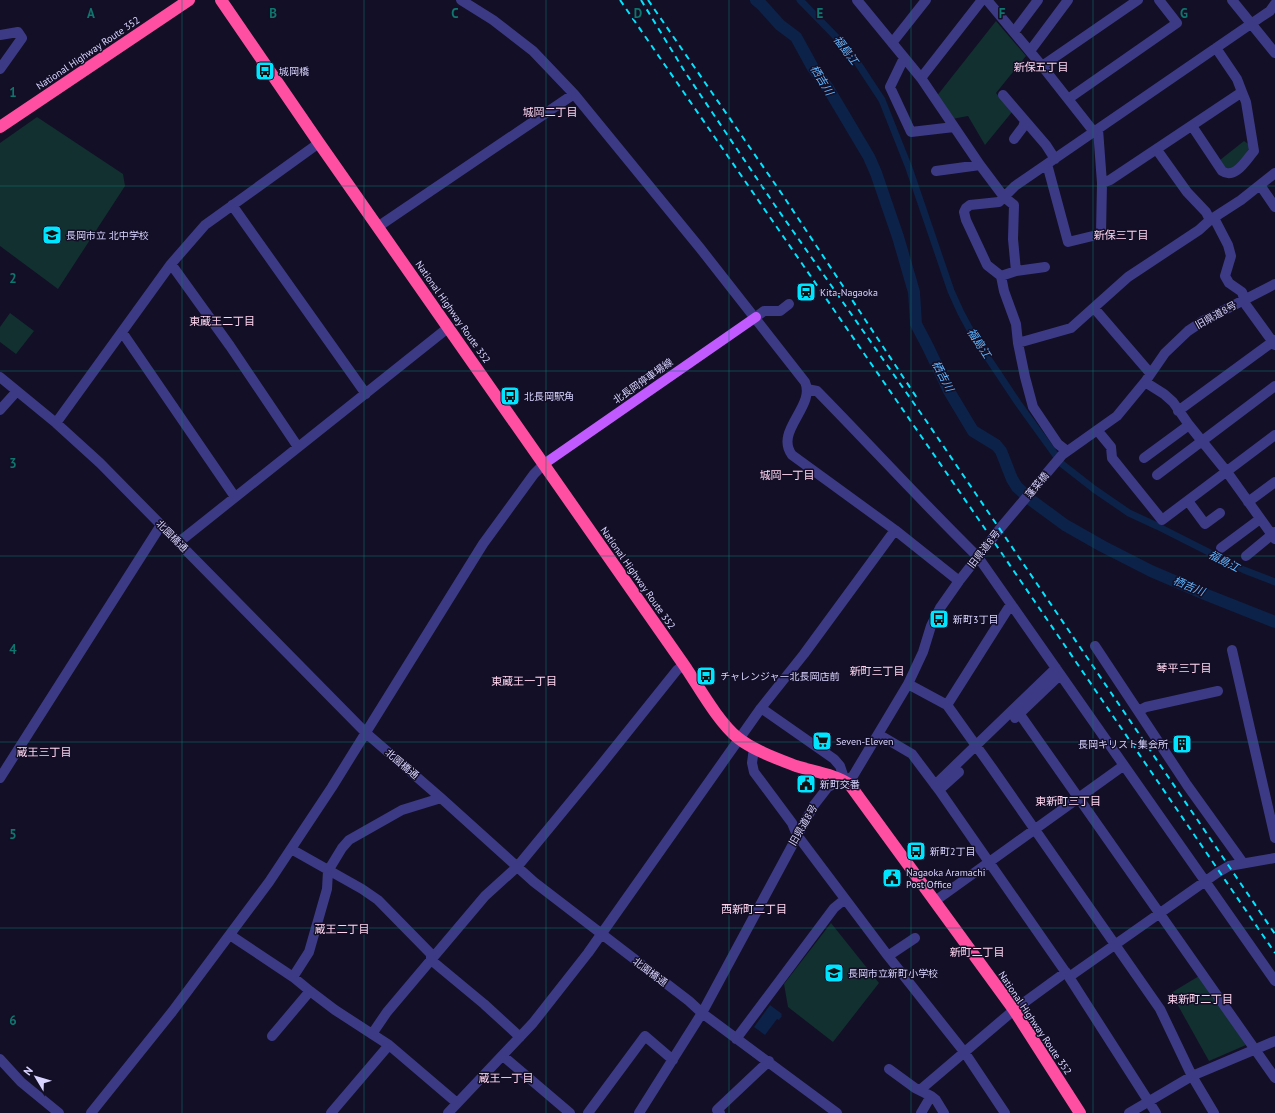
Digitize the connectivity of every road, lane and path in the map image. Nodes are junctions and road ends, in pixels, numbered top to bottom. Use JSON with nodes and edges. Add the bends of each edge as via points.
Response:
{"nodes":[{"id":1,"x":188,"y":0,"type":"edge"},
{"id":2,"x":222,"y":0,"type":"edge"},
{"id":3,"x":461,"y":0,"type":"edge"},
{"id":4,"x":926,"y":0,"type":"edge"},
{"id":5,"x":982,"y":0,"type":"edge"},
{"id":6,"x":987,"y":0,"type":"edge"},
{"id":7,"x":1038,"y":0,"type":"edge"},
{"id":8,"x":1068,"y":0,"type":"edge"},
{"id":9,"x":1138,"y":0,"type":"edge"},
{"id":10,"x":1159,"y":0,"type":"edge"},
{"id":11,"x":1232,"y":0,"type":"edge"},
{"id":12,"x":862,"y":2,"type":"edge"},
{"id":13,"x":1275,"y":4,"type":"edge"},
{"id":14,"x":1251,"y":24,"type":"junction"},
{"id":15,"x":1014,"y":32,"type":"junction"},
{"id":16,"x":0,"y":35,"type":"edge"},
{"id":17,"x":892,"y":43,"type":"junction"},
{"id":18,"x":1216,"y":48,"type":"junction"},
{"id":19,"x":1030,"y":51,"type":"junction"},
{"id":20,"x":1275,"y":53,"type":"edge"},
{"id":21,"x":904,"y":58,"type":"junction"},
{"id":22,"x":1042,"y":66,"type":"junction"},
{"id":23,"x":0,"y":69,"type":"edge"},
{"id":24,"x":921,"y":78,"type":"junction"},
{"id":25,"x":1242,"y":92,"type":"junction"},
{"id":26,"x":574,"y":94,"type":"junction"},
{"id":27,"x":1003,"y":95,"type":"dead end"},
{"id":28,"x":1068,"y":99,"type":"junction"},
{"id":29,"x":1025,"y":121,"type":"junction"},
{"id":30,"x":1192,"y":126,"type":"junction"},
{"id":31,"x":0,"y":127,"type":"edge"},
{"id":32,"x":954,"y":127,"type":"junction"},
{"id":33,"x":1096,"y":130,"type":"junction"},
{"id":34,"x":1014,"y":139,"type":"dead end"},
{"id":35,"x":319,"y":143,"type":"junction"},
{"id":36,"x":1157,"y":150,"type":"junction"},
{"id":37,"x":1051,"y":161,"type":"junction"},
{"id":38,"x":980,"y":165,"type":"junction"},
{"id":39,"x":936,"y":171,"type":"dead end"},
{"id":40,"x":1275,"y":173,"type":"edge"},
{"id":41,"x":1102,"y":183,"type":"junction"},
{"id":42,"x":1260,"y":184,"type":"junction"},
{"id":43,"x":1004,"y":197,"type":"junction"},
{"id":44,"x":232,"y":205,"type":"junction"},
{"id":45,"x":1275,"y":207,"type":"edge"},
{"id":46,"x":1212,"y":219,"type":"junction"},
{"id":47,"x":378,"y":226,"type":"junction"},
{"id":48,"x":171,"y":264,"type":"junction"},
{"id":49,"x":1045,"y":267,"type":"dead end"},
{"id":50,"x":1016,"y":271,"type":"junction"},
{"id":51,"x":1001,"y":276,"type":"junction"},
{"id":52,"x":1275,"y":284,"type":"edge"},
{"id":53,"x":1244,"y":300,"type":"junction"},
{"id":54,"x":789,"y":304,"type":"dead end"},
{"id":55,"x":1094,"y":308,"type":"junction"},
{"id":56,"x":756,"y":317,"type":"junction"},
{"id":57,"x":449,"y":328,"type":"junction"},
{"id":58,"x":122,"y":332,"type":"junction"},
{"id":59,"x":1018,"y":343,"type":"junction"},
{"id":60,"x":1274,"y":343,"type":"edge"},
{"id":61,"x":0,"y":376,"type":"edge"},
{"id":62,"x":1147,"y":378,"type":"junction"},
{"id":63,"x":1275,"y":386,"type":"edge"},
{"id":64,"x":807,"y":389,"type":"junction"},
{"id":65,"x":17,"y":391,"type":"junction"},
{"id":66,"x":366,"y":394,"type":"junction"},
{"id":67,"x":0,"y":410,"type":"edge"},
{"id":68,"x":1178,"y":411,"type":"junction"},
{"id":69,"x":56,"y":423,"type":"junction"},
{"id":70,"x":1188,"y":425,"type":"junction"},
{"id":71,"x":1097,"y":430,"type":"junction"},
{"id":72,"x":1275,"y":435,"type":"edge"},
{"id":73,"x":1202,"y":441,"type":"junction"},
{"id":74,"x":298,"y":447,"type":"junction"},
{"id":75,"x":1064,"y":453,"type":"junction"},
{"id":76,"x":1144,"y":458,"type":"dead end"},
{"id":77,"x":544,"y":464,"type":"junction"},
{"id":78,"x":1226,"y":472,"type":"junction"},
{"id":79,"x":1157,"y":475,"type":"dead end"},
{"id":80,"x":1275,"y":482,"type":"edge"},
{"id":81,"x":235,"y":496,"type":"junction"},
{"id":82,"x":1188,"y":500,"type":"junction"},
{"id":83,"x":1248,"y":502,"type":"junction"},
{"id":84,"x":1220,"y":513,"type":"dead end"},
{"id":85,"x":1012,"y":515,"type":"joint"},
{"id":86,"x":1260,"y":519,"type":"junction"},
{"id":87,"x":161,"y":525,"type":"junction"},
{"id":88,"x":895,"y":530,"type":"junction"},
{"id":89,"x":1274,"y":535,"type":"edge"},
{"id":90,"x":179,"y":542,"type":"junction"},
{"id":91,"x":1221,"y":548,"type":"dead end"},
{"id":92,"x":1246,"y":556,"type":"dead end"},
{"id":93,"x":978,"y":558,"type":"junction"},
{"id":94,"x":959,"y":581,"type":"junction"},
{"id":95,"x":1011,"y":604,"type":"junction"},
{"id":96,"x":1094,"y":646,"type":"dead end"},
{"id":97,"x":1232,"y":650,"type":"dead end"},
{"id":98,"x":684,"y":665,"type":"junction"},
{"id":99,"x":1058,"y":671,"type":"junction"},
{"id":100,"x":908,"y":684,"type":"junction"},
{"id":101,"x":1218,"y":691,"type":"dead end"},
{"id":102,"x":947,"y":705,"type":"junction"},
{"id":103,"x":761,"y":708,"type":"junction"},
{"id":104,"x":1138,"y":711,"type":"junction"},
{"id":105,"x":1019,"y":714,"type":"junction"},
{"id":106,"x":366,"y":733,"type":"junction"},
{"id":107,"x":878,"y":734,"type":"junction"},
{"id":108,"x":739,"y":739,"type":"junction"},
{"id":109,"x":754,"y":748,"type":"junction"},
{"id":110,"x":978,"y":749,"type":"junction"},
{"id":111,"x":1123,"y":766,"type":"junction"},
{"id":112,"x":0,"y":778,"type":"edge"},
{"id":113,"x":846,"y":781,"type":"junction"},
{"id":114,"x":937,"y":788,"type":"junction"},
{"id":115,"x":1079,"y":797,"type":"junction"},
{"id":116,"x":441,"y":798,"type":"junction"},
{"id":117,"x":1035,"y":830,"type":"junction"},
{"id":118,"x":797,"y":835,"type":"junction"},
{"id":119,"x":1275,"y":838,"type":"edge"},
{"id":120,"x":292,"y":849,"type":"junction"},
{"id":121,"x":1275,"y":858,"type":"edge"},
{"id":122,"x":990,"y":863,"type":"junction"},
{"id":123,"x":1243,"y":863,"type":"junction"},
{"id":124,"x":517,"y":867,"type":"junction"},
{"id":125,"x":328,"y":870,"type":"junction"},
{"id":126,"x":1205,"y":882,"type":"junction"},
{"id":127,"x":845,"y":899,"type":"junction"},
{"id":128,"x":935,"y":901,"type":"junction"},
{"id":129,"x":1160,"y":914,"type":"junction"},
{"id":130,"x":601,"y":934,"type":"junction"},
{"id":131,"x":230,"y":935,"type":"junction"},
{"id":132,"x":915,"y":938,"type":"dead end"},
{"id":133,"x":1115,"y":945,"type":"junction"},
{"id":134,"x":888,"y":956,"type":"junction"},
{"id":135,"x":431,"y":960,"type":"junction"},
{"id":136,"x":1067,"y":975,"type":"junction"},
{"id":137,"x":293,"y":977,"type":"junction"},
{"id":138,"x":1275,"y":981,"type":"edge"},
{"id":139,"x":310,"y":991,"type":"junction"},
{"id":140,"x":1014,"y":1010,"type":"junction"},
{"id":141,"x":702,"y":1013,"type":"junction"},
{"id":142,"x":372,"y":1034,"type":"junction"},
{"id":143,"x":272,"y":1036,"type":"dead end"},
{"id":144,"x":520,"y":1037,"type":"junction"},
{"id":145,"x":736,"y":1039,"type":"junction"},
{"id":146,"x":1275,"y":1041,"type":"edge"},
{"id":147,"x":389,"y":1045,"type":"junction"},
{"id":148,"x":1255,"y":1049,"type":"junction"},
{"id":149,"x":965,"y":1053,"type":"junction"},
{"id":150,"x":503,"y":1056,"type":"junction"},
{"id":151,"x":0,"y":1059,"type":"edge"},
{"id":152,"x":673,"y":1060,"type":"junction"},
{"id":153,"x":769,"y":1062,"type":"junction"},
{"id":154,"x":889,"y":1069,"type":"dead end"},
{"id":155,"x":1192,"y":1076,"type":"junction"},
{"id":156,"x":1275,"y":1078,"type":"edge"},
{"id":157,"x":920,"y":1090,"type":"junction"},
{"id":158,"x":931,"y":1096,"type":"junction"},
{"id":159,"x":1148,"y":1102,"type":"junction"},
{"id":160,"x":457,"y":1103,"type":"junction"},
{"id":161,"x":1077,"y":1112,"type":"edge"},
{"id":162,"x":58,"y":1113,"type":"edge"},
{"id":163,"x":91,"y":1113,"type":"edge"},
{"id":164,"x":331,"y":1113,"type":"edge"},
{"id":165,"x":448,"y":1113,"type":"edge"},
{"id":166,"x":570,"y":1113,"type":"edge"},
{"id":167,"x":588,"y":1113,"type":"edge"},
{"id":168,"x":640,"y":1113,"type":"edge"},
{"id":169,"x":720,"y":1113,"type":"edge"},
{"id":170,"x":837,"y":1113,"type":"edge"},
{"id":171,"x":921,"y":1113,"type":"edge"},
{"id":172,"x":944,"y":1113,"type":"edge"},
{"id":173,"x":1005,"y":1113,"type":"edge"},
{"id":174,"x":1129,"y":1113,"type":"edge"},
{"id":175,"x":1156,"y":1113,"type":"edge"},
{"id":176,"x":1214,"y":1113,"type":"edge"}],
"edges":[{"from":1,"to":31,"type":"highway","name":"National Highway Route 352"},
{"from":2,"to":35,"type":"highway","name":"National Highway Route 352"},
{"from":3,"to":26,"type":"street","via":[[489,17],[533,51]]},
{"from":4,"to":17,"type":"street"},
{"from":5,"to":24,"type":"street"},
{"from":6,"to":15,"type":"street"},
{"from":7,"to":15,"type":"street"},
{"from":8,"to":19,"type":"street"},
{"from":9,"to":22,"type":"street"},
{"from":10,"to":28,"type":"street","via":[[1177,23]]},
{"from":11,"to":14,"type":"street"},
{"from":12,"to":17,"type":"street"},
{"from":13,"to":14,"type":"street","via":[[1270,11]]},
{"from":14,"to":18,"type":"street"},
{"from":14,"to":20,"type":"street"},
{"from":15,"to":19,"type":"street"},
{"from":16,"to":23,"type":"street","via":[[18,32],[22,38]]},
{"from":17,"to":21,"type":"street"},
{"from":18,"to":25,"type":"street","via":[[1238,79]]},
{"from":18,"to":33,"type":"street"},
{"from":19,"to":22,"type":"street"},
{"from":21,"to":24,"type":"street"},
{"from":21,"to":32,"type":"street","via":[[890,87],[911,132]]},
{"from":22,"to":28,"type":"street"},
{"from":24,"to":32,"type":"street"},
{"from":25,"to":30,"type":"street"},
{"from":25,"to":30,"type":"street","via":[[1254,151],[1234,173],[1222,171]]},
{"from":26,"to":47,"type":"street"},
{"from":26,"to":56,"type":"street"},
{"from":27,"to":29,"type":"street"},
{"from":28,"to":33,"type":"street"},
{"from":29,"to":34,"type":"street"},
{"from":29,"to":37,"type":"street","via":[[1046,145]]},
{"from":30,"to":36,"type":"street"},
{"from":32,"to":38,"type":"street"},
{"from":33,"to":37,"type":"street"},
{"from":33,"to":41,"type":"street"},
{"from":35,"to":44,"type":"street"},
{"from":35,"to":47,"type":"highway","name":"National Highway Route 352"},
{"from":36,"to":41,"type":"street"},
{"from":36,"to":46,"type":"street","via":[[1187,192]]},
{"from":37,"to":41,"type":"street","via":[[1068,242],[1101,234]]},
{"from":37,"to":43,"type":"street","via":[[1015,186]]},
{"from":38,"to":39,"type":"street"},
{"from":38,"to":43,"type":"street"},
{"from":40,"to":42,"type":"street"},
{"from":42,"to":45,"type":"street"},
{"from":42,"to":46,"type":"street"},
{"from":43,"to":50,"type":"street","via":[[1014,205],[1013,239]]},
{"from":43,"to":51,"type":"street","via":[[999,202],[970,205],[964,212],[987,265]]},
{"from":44,"to":48,"type":"street","via":[[205,226]]},
{"from":44,"to":66,"type":"street"},
{"from":46,"to":53,"type":"street","via":[[1228,245],[1231,256],[1225,276],[1242,292]]},
{"from":46,"to":55,"type":"street","via":[[1128,277]]},
{"from":47,"to":57,"type":"highway","name":"National Highway Route 352"},
{"from":48,"to":58,"type":"street"},
{"from":48,"to":74,"type":"street"},
{"from":49,"to":50,"type":"street"},
{"from":50,"to":51,"type":"street"},
{"from":51,"to":59,"type":"street","via":[[1016,324]]},
{"from":52,"to":53,"type":"street","name":"旧県道8号"},
{"from":53,"to":60,"type":"street"},
{"from":53,"to":62,"type":"street","name":"旧県道8号","via":[[1188,331],[1165,353]]},
{"from":54,"to":56,"type":"street","via":[[780,311],[764,311]]},
{"from":55,"to":59,"type":"street","via":[[1071,328]]},
{"from":55,"to":62,"type":"street"},
{"from":56,"to":64,"type":"street","via":[[805,382]]},
{"from":56,"to":77,"type":"main road","name":"北長岡停車場線"},
{"from":57,"to":66,"type":"street"},
{"from":57,"to":77,"type":"highway","name":"National Highway Route 352"},
{"from":58,"to":69,"type":"street"},
{"from":58,"to":81,"type":"street"},
{"from":59,"to":75,"type":"street","via":[[1034,407]]},
{"from":60,"to":68,"type":"street"},
{"from":61,"to":65,"type":"street","name":"北園橋通"},
{"from":62,"to":68,"type":"street","via":[[1173,402]]},
{"from":62,"to":71,"type":"street","name":"旧県道8号","via":[[1117,416]]},
{"from":63,"to":73,"type":"street"},
{"from":64,"to":88,"type":"street","via":[[805,401],[789,435],[789,450],[796,458]]},
{"from":64,"to":93,"type":"street","via":[[817,391]]},
{"from":65,"to":67,"type":"street"},
{"from":65,"to":69,"type":"street","name":"北園橋通"},
{"from":66,"to":74,"type":"street"},
{"from":68,"to":70,"type":"street"},
{"from":69,"to":87,"type":"street","name":"北園橋通"},
{"from":70,"to":73,"type":"street"},
{"from":70,"to":76,"type":"street"},
{"from":71,"to":75,"type":"street","name":"旧県道8号"},
{"from":71,"to":82,"type":"street","via":[[1111,447],[1112,458],[1162,520]]},
{"from":72,"to":78,"type":"street"},
{"from":73,"to":78,"type":"street"},
{"from":73,"to":79,"type":"street"},
{"from":74,"to":81,"type":"street"},
{"from":75,"to":85,"type":"street","name":"蓬菜橋"},
{"from":77,"to":98,"type":"highway","name":"National Highway Route 352"},
{"from":77,"to":106,"type":"street","via":[[483,544]]},
{"from":78,"to":82,"type":"street"},
{"from":78,"to":83,"type":"street"},
{"from":80,"to":83,"type":"street"},
{"from":81,"to":90,"type":"street"},
{"from":82,"to":84,"type":"street","via":[[1205,524]]},
{"from":83,"to":86,"type":"street"},
{"from":85,"to":93,"type":"street","name":"旧県道8号"},
{"from":86,"to":89,"type":"street"},
{"from":86,"to":91,"type":"street"},
{"from":87,"to":90,"type":"street","name":"北園橋通"},
{"from":87,"to":112,"type":"street"},
{"from":88,"to":94,"type":"street"},
{"from":88,"to":103,"type":"street"},
{"from":89,"to":92,"type":"street"},
{"from":90,"to":106,"type":"street","name":"北園橋通"},
{"from":93,"to":94,"type":"street","name":"旧県道8号"},
{"from":93,"to":95,"type":"street"},
{"from":94,"to":100,"type":"street","name":"旧県道8号","via":[[934,619],[923,652]]},
{"from":95,"to":99,"type":"street"},
{"from":95,"to":102,"type":"street"},
{"from":96,"to":104,"type":"street"},
{"from":97,"to":119,"type":"street"},
{"from":98,"to":108,"type":"highway","name":"National Highway Route 352","via":[[722,722]]},
{"from":98,"to":124,"type":"street","via":[[677,670]]},
{"from":99,"to":105,"type":"street"},
{"from":99,"to":110,"type":"street"},
{"from":99,"to":111,"type":"street"},
{"from":100,"to":102,"type":"street"},
{"from":100,"to":107,"type":"street","name":"旧県道8号"},
{"from":101,"to":104,"type":"street"},
{"from":102,"to":110,"type":"street"},
{"from":103,"to":108,"type":"street"},
{"from":103,"to":113,"type":"street","via":[[834,759]]},
{"from":104,"to":123,"type":"street"},
{"from":105,"to":110,"type":"street"},
{"from":105,"to":115,"type":"street"},
{"from":106,"to":116,"type":"street","name":"北園橋通"},
{"from":106,"to":120,"type":"street"},
{"from":107,"to":113,"type":"street","name":"旧県道8号","via":[[853,776]]},
{"from":107,"to":114,"type":"street","via":[[912,754]]},
{"from":108,"to":109,"type":"highway","name":"National Highway Route 352"},
{"from":108,"to":130,"type":"street"},
{"from":109,"to":113,"type":"highway","name":"National Highway Route 352","via":[[794,765]]},
{"from":109,"to":118,"type":"street","via":[[754,772],[792,823]]},
{"from":110,"to":114,"type":"street"},
{"from":110,"to":117,"type":"street"},
{"from":111,"to":115,"type":"street"},
{"from":111,"to":126,"type":"street"},
{"from":113,"to":118,"type":"street","name":"旧県道8号","via":[[828,787]]},
{"from":113,"to":128,"type":"highway","name":"National Highway Route 352"},
{"from":114,"to":122,"type":"street"},
{"from":115,"to":117,"type":"street"},
{"from":115,"to":129,"type":"street"},
{"from":116,"to":124,"type":"street","name":"北園橋通"},
{"from":116,"to":125,"type":"street","via":[[402,810],[349,840]]},
{"from":117,"to":122,"type":"street"},
{"from":117,"to":133,"type":"street"},
{"from":118,"to":127,"type":"street"},
{"from":118,"to":141,"type":"street","name":"旧県道8号"},
{"from":120,"to":125,"type":"street"},
{"from":120,"to":131,"type":"street"},
{"from":121,"to":123,"type":"street"},
{"from":122,"to":128,"type":"street"},
{"from":122,"to":136,"type":"street"},
{"from":123,"to":126,"type":"street","via":[[1229,866]]},
{"from":124,"to":130,"type":"street","name":"北園橋通"},
{"from":124,"to":135,"type":"street","via":[[485,896]]},
{"from":125,"to":135,"type":"street","via":[[378,900],[431,954]]},
{"from":125,"to":137,"type":"street","via":[[327,889],[309,952]]},
{"from":126,"to":129,"type":"street"},
{"from":126,"to":138,"type":"street"},
{"from":127,"to":134,"type":"street"},
{"from":127,"to":145,"type":"street","via":[[834,908]]},
{"from":128,"to":140,"type":"highway","name":"National Highway Route 352"},
{"from":129,"to":133,"type":"street"},
{"from":129,"to":148,"type":"street"},
{"from":130,"to":141,"type":"street","name":"北園橋通"},
{"from":130,"to":144,"type":"street"},
{"from":131,"to":137,"type":"street"},
{"from":131,"to":163,"type":"street"},
{"from":132,"to":134,"type":"street"},
{"from":133,"to":136,"type":"street"},
{"from":133,"to":155,"type":"street","via":[[1160,1009]]},
{"from":134,"to":149,"type":"street"},
{"from":135,"to":142,"type":"street"},
{"from":135,"to":144,"type":"street"},
{"from":136,"to":140,"type":"street"},
{"from":136,"to":159,"type":"street"},
{"from":137,"to":139,"type":"street"},
{"from":139,"to":142,"type":"street"},
{"from":139,"to":143,"type":"street"},
{"from":140,"to":149,"type":"street"},
{"from":140,"to":161,"type":"highway","name":"National Highway Route 352"},
{"from":141,"to":145,"type":"street","name":"北園橋通"},
{"from":141,"to":152,"type":"street","name":"旧県道8号"},
{"from":142,"to":147,"type":"street"},
{"from":144,"to":150,"type":"street"},
{"from":145,"to":153,"type":"street","name":"北園橋通"},
{"from":146,"to":148,"type":"street"},
{"from":147,"to":160,"type":"street"},
{"from":147,"to":164,"type":"street"},
{"from":148,"to":155,"type":"street"},
{"from":148,"to":156,"type":"street"},
{"from":149,"to":157,"type":"street"},
{"from":149,"to":173,"type":"street"},
{"from":150,"to":160,"type":"street"},
{"from":150,"to":166,"type":"street"},
{"from":151,"to":162,"type":"street","via":[[21,1082]]},
{"from":152,"to":167,"type":"street","via":[[645,1036]]},
{"from":152,"to":168,"type":"street","name":"旧県道8号"},
{"from":153,"to":169,"type":"street","via":[[717,1110]]},
{"from":153,"to":170,"type":"street","name":"北園橋通"},
{"from":154,"to":157,"type":"street"},
{"from":155,"to":159,"type":"street"},
{"from":155,"to":176,"type":"street"},
{"from":157,"to":158,"type":"street"},
{"from":158,"to":171,"type":"street"},
{"from":158,"to":172,"type":"street"},
{"from":159,"to":174,"type":"street"},
{"from":159,"to":175,"type":"street"},
{"from":160,"to":165,"type":"street"}]}
